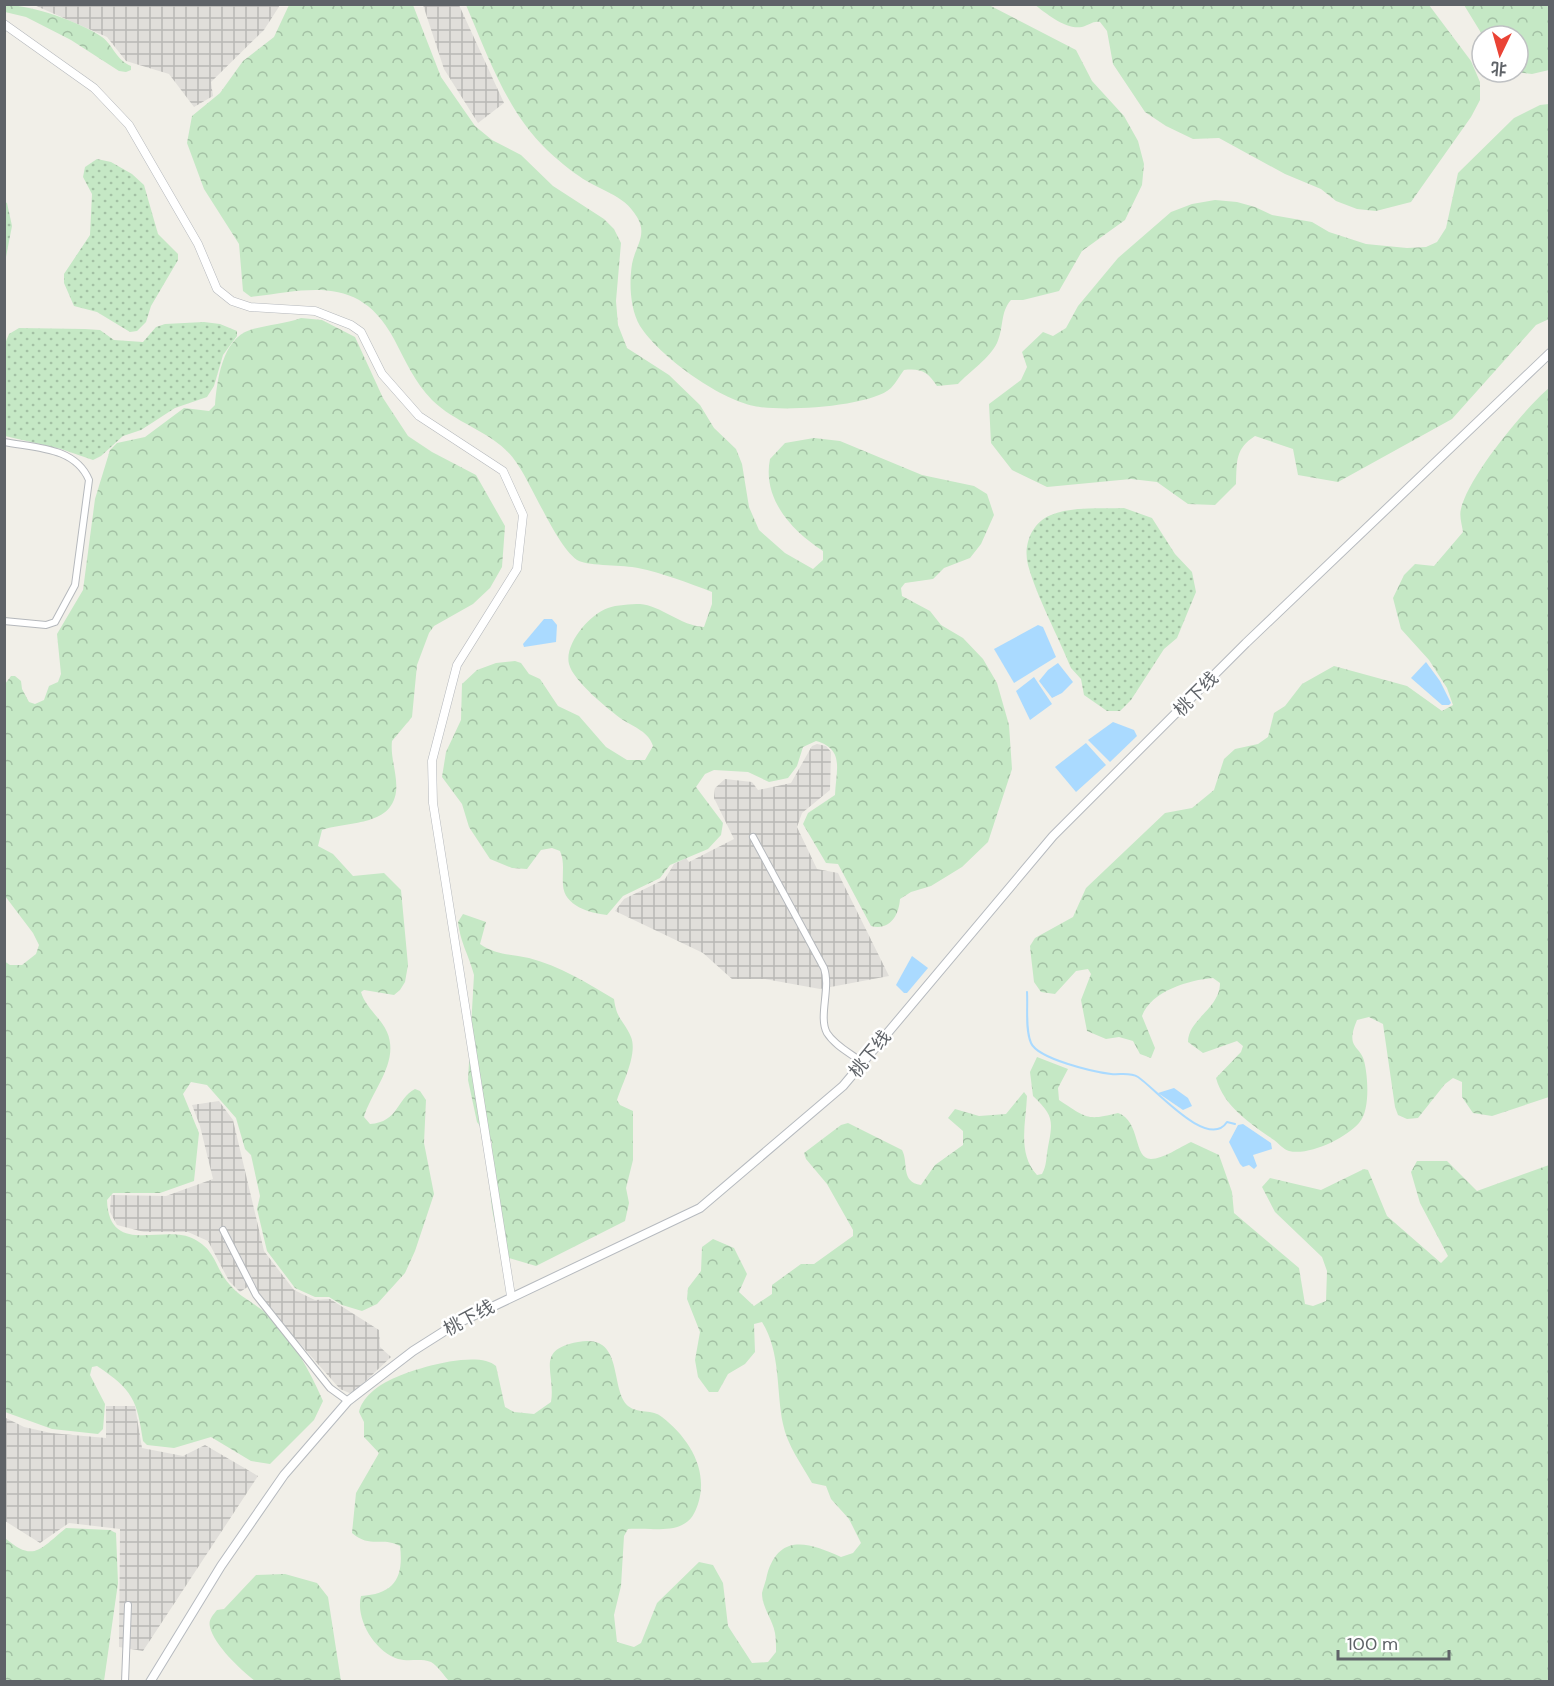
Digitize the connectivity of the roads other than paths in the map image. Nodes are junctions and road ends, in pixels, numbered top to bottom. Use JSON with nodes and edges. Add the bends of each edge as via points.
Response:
{"nodes":[{"id":1,"x":4,"y":24,"type":"edge"},
{"id":2,"x":1550,"y":353,"type":"edge"},
{"id":3,"x":4,"y":442,"type":"edge"},
{"id":4,"x":4,"y":621,"type":"edge"},
{"id":5,"x":753,"y":837,"type":"dead end"},
{"id":6,"x":863,"y":1063,"type":"junction"},
{"id":7,"x":223,"y":1230,"type":"dead end"},
{"id":8,"x":511,"y":1296,"type":"junction"},
{"id":9,"x":348,"y":1401,"type":"junction"},
{"id":10,"x":128,"y":1605,"type":"dead end"},
{"id":11,"x":125,"y":1682,"type":"edge"},
{"id":12,"x":150,"y":1682,"type":"edge"}],
"edges":[{"from":1,"to":8,"type":"street","via":[[94,88],[129,125],[198,244],[217,289],[232,301],[250,307],[315,311],[361,332],[382,374],[419,416],[503,471],[523,514],[517,569],[457,665],[432,761],[433,803]]},
{"from":2,"to":6,"type":"main road","name":"桃下线","via":[[1246,643],[1053,836]]},
{"from":3,"to":4,"type":"street","via":[[67,455],[84,468],[89,480],[75,585],[55,622],[46,625]]},
{"from":5,"to":6,"type":"street","via":[[824,968],[828,985],[827,1032]]},
{"from":6,"to":8,"type":"main road","name":"桃下线","via":[[843,1086],[700,1208]]},
{"from":7,"to":9,"type":"street","via":[[256,1295],[330,1388]]},
{"from":8,"to":9,"type":"main road","name":"桃下线","via":[[413,1351]]},
{"from":9,"to":12,"type":"main road","name":"桃下线","via":[[284,1475],[220,1566]]},
{"from":10,"to":11,"type":"street"}]}
